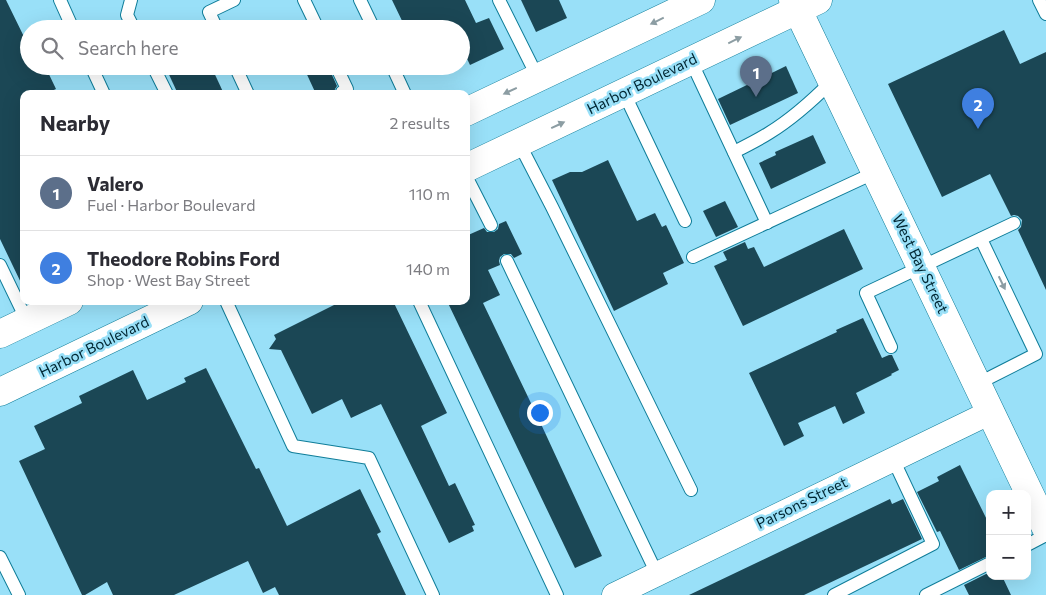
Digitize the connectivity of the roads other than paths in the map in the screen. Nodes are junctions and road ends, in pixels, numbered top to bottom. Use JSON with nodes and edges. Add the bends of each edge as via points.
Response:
{"nodes":[{"id":1,"x":60,"y":0,"type":"edge"},
{"id":2,"x":131,"y":0,"type":"edge"},
{"id":3,"x":234,"y":0,"type":"edge"},
{"id":4,"x":304,"y":0,"type":"edge"},
{"id":5,"x":360,"y":0,"type":"edge"},
{"id":6,"x":499,"y":0,"type":"edge"},
{"id":7,"x":701,"y":0,"type":"edge"},
{"id":8,"x":1039,"y":0,"type":"edge"},
{"id":9,"x":803,"y":3,"type":"edge"},
{"id":10,"x":1046,"y":14,"type":"edge"},
{"id":11,"x":69,"y":20,"type":"edge"},
{"id":12,"x":130,"y":20,"type":"edge"},
{"id":13,"x":213,"y":20,"type":"edge"},
{"id":14,"x":314,"y":20,"type":"edge"},
{"id":15,"x":370,"y":20,"type":"edge"},
{"id":16,"x":691,"y":61,"type":"junction"},
{"id":17,"x":95,"y":75,"type":"edge"},
{"id":18,"x":157,"y":75,"type":"edge"},
{"id":19,"x":239,"y":75,"type":"edge"},
{"id":20,"x":340,"y":75,"type":"edge"},
{"id":21,"x":396,"y":75,"type":"edge"},
{"id":22,"x":538,"y":78,"type":"junction"},
{"id":23,"x":832,"y":81,"type":"junction"},
{"id":24,"x":102,"y":90,"type":"edge"},
{"id":25,"x":164,"y":90,"type":"edge"},
{"id":26,"x":246,"y":90,"type":"edge"},
{"id":27,"x":345,"y":90,"type":"edge"},
{"id":28,"x":403,"y":90,"type":"edge"},
{"id":29,"x":624,"y":93,"type":"junction"},
{"id":30,"x":470,"y":110,"type":"edge"},
{"id":31,"x":519,"y":143,"type":"junction"},
{"id":32,"x":734,"y":152,"type":"junction"},
{"id":33,"x":470,"y":166,"type":"edge"},
{"id":34,"x":876,"y":172,"type":"junction"},
{"id":35,"x":470,"y":184,"type":"edge"},
{"id":36,"x":685,"y":222,"type":"dead end"},
{"id":37,"x":768,"y":223,"type":"junction"},
{"id":38,"x":1014,"y":223,"type":"dead end"},
{"id":39,"x":491,"y":225,"type":"dead end"},
{"id":40,"x":981,"y":239,"type":"junction"},
{"id":41,"x":694,"y":258,"type":"dead end"},
{"id":42,"x":507,"y":261,"type":"dead end"},
{"id":43,"x":0,"y":265,"type":"edge"},
{"id":44,"x":921,"y":268,"type":"junction"},
{"id":45,"x":61,"y":305,"type":"edge"},
{"id":46,"x":181,"y":305,"type":"edge"},
{"id":47,"x":228,"y":305,"type":"edge"},
{"id":48,"x":421,"y":305,"type":"edge"},
{"id":49,"x":27,"y":321,"type":"junction"},
{"id":50,"x":0,"y":334,"type":"edge"},
{"id":51,"x":891,"y":347,"type":"dead end"},
{"id":52,"x":977,"y":384,"type":"junction"},
{"id":53,"x":0,"y":392,"type":"edge"},
{"id":54,"x":990,"y":412,"type":"junction"},
{"id":55,"x":893,"y":459,"type":"junction"},
{"id":56,"x":691,"y":490,"type":"dead end"},
{"id":57,"x":1046,"y":528,"type":"edge"},
{"id":58,"x":1046,"y":535,"type":"edge"},
{"id":59,"x":1031,"y":543,"type":"edge"},
{"id":60,"x":0,"y":557,"type":"edge"},
{"id":61,"x":986,"y":565,"type":"edge"},
{"id":62,"x":657,"y":574,"type":"junction"},
{"id":63,"x":19,"y":595,"type":"edge"},
{"id":64,"x":433,"y":595,"type":"edge"},
{"id":65,"x":556,"y":595,"type":"edge"},
{"id":66,"x":614,"y":595,"type":"edge"},
{"id":67,"x":834,"y":595,"type":"edge"},
{"id":68,"x":926,"y":595,"type":"edge"}],
"edges":[{"from":1,"to":11,"type":"lane"},
{"from":2,"to":12,"type":"lane","via":[[127,15]]},
{"from":3,"to":13,"type":"lane","via":[[209,12]]},
{"from":4,"to":14,"type":"lane"},
{"from":5,"to":15,"type":"lane"},
{"from":6,"to":22,"type":"lane"},
{"from":7,"to":22,"type":"main road","one_way":true},
{"from":8,"to":10,"type":"lane"},
{"from":16,"to":9,"type":"main road","name":"Harbor Boulevard","one_way":true},
{"from":9,"to":23,"type":"main road","name":"West Bay Street"},
{"from":16,"to":29,"type":"main road","name":"Harbor Boulevard"},
{"from":16,"to":32,"type":"lane"},
{"from":17,"to":24,"type":"lane"},
{"from":18,"to":25,"type":"lane"},
{"from":19,"to":26,"type":"lane"},
{"from":20,"to":27,"type":"lane"},
{"from":21,"to":28,"type":"lane"},
{"from":22,"to":30,"type":"main road","one_way":true},
{"from":23,"to":32,"type":"lane","via":[[812,101],[769,133]]},
{"from":23,"to":34,"type":"main road","name":"West Bay Street"},
{"from":31,"to":29,"type":"main road","name":"Harbor Boulevard","one_way":true},
{"from":29,"to":36,"type":"lane"},
{"from":31,"to":33,"type":"main road","name":"Harbor Boulevard"},
{"from":31,"to":56,"type":"lane"},
{"from":32,"to":37,"type":"lane"},
{"from":34,"to":37,"type":"lane"},
{"from":34,"to":44,"type":"main road","name":"West Bay Street"},
{"from":35,"to":39,"type":"lane"},
{"from":37,"to":41,"type":"lane"},
{"from":38,"to":40,"type":"lane"},
{"from":40,"to":44,"type":"lane"},
{"from":40,"to":52,"type":"lane","one_way":true,"via":[[1036,354]]},
{"from":42,"to":62,"type":"lane"},
{"from":43,"to":49,"type":"lane"},
{"from":44,"to":51,"type":"lane","via":[[866,293]]},
{"from":44,"to":52,"type":"main road","name":"West Bay Street"},
{"from":45,"to":49,"type":"main road"},
{"from":46,"to":53,"type":"main road","name":"Harbor Boulevard"},
{"from":47,"to":64,"type":"lane","via":[[293,446],[369,458]]},
{"from":48,"to":65,"type":"lane"},
{"from":49,"to":50,"type":"main road"},
{"from":52,"to":54,"type":"main road","name":"West Bay Street"},
{"from":54,"to":55,"type":"street","name":"Parsons Street"},
{"from":54,"to":57,"type":"main road","name":"West Bay Street"},
{"from":55,"to":62,"type":"street","name":"Parsons Street"},
{"from":55,"to":67,"type":"lane","via":[[933,544]]},
{"from":58,"to":59,"type":"lane"},
{"from":60,"to":63,"type":"lane"},
{"from":61,"to":68,"type":"lane"},
{"from":62,"to":66,"type":"street","name":"Parsons Street"}]}
